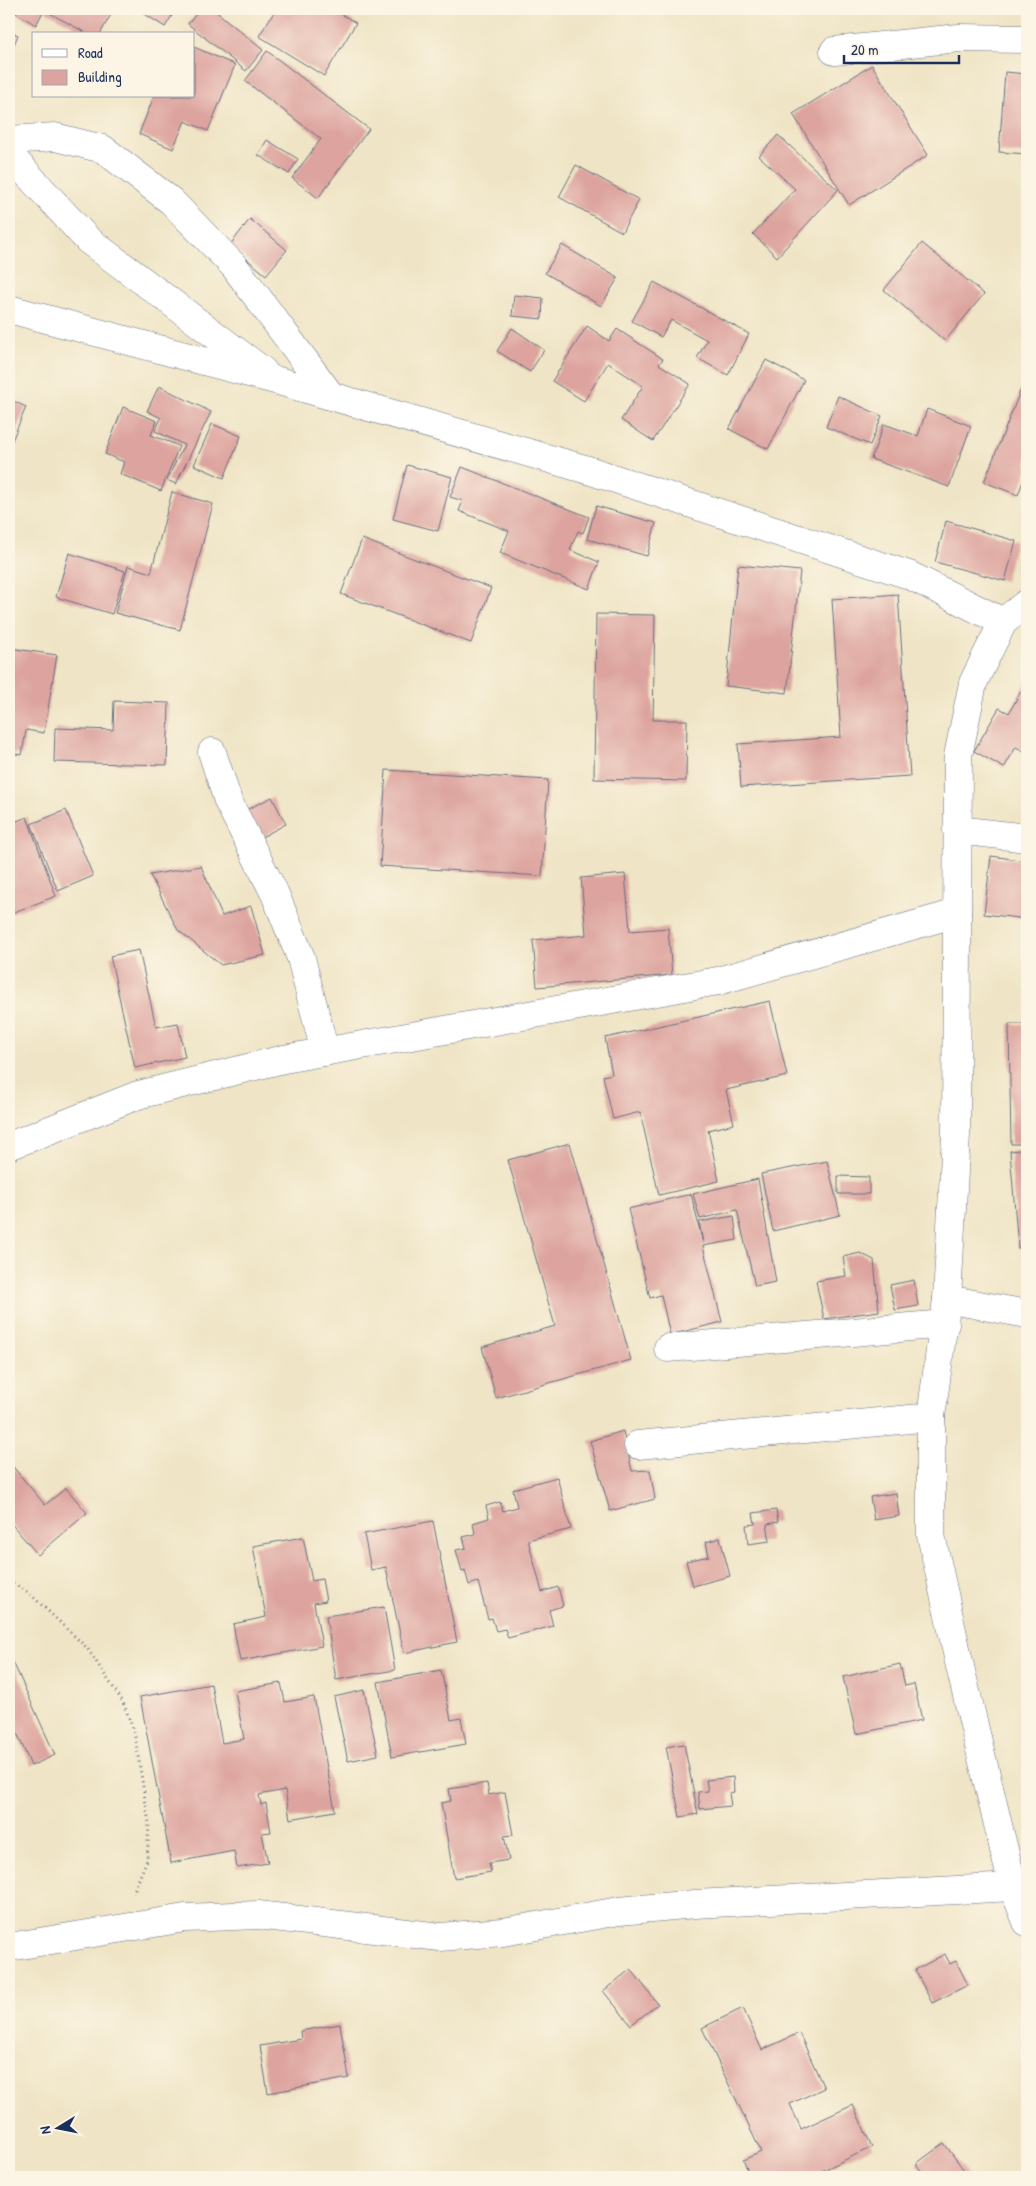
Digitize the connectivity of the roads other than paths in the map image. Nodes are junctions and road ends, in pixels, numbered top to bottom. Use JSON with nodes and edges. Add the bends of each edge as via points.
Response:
{"nodes":[{"id":1,"x":1027,"y":39,"type":"edge"},
{"id":2,"x":834,"y":51,"type":"dead end"},
{"id":3,"x":9,"y":140,"type":"edge"},
{"id":4,"x":9,"y":154,"type":"edge"},
{"id":5,"x":9,"y":309,"type":"edge"},
{"id":6,"x":275,"y":380,"type":"junction"},
{"id":7,"x":331,"y":396,"type":"junction"},
{"id":8,"x":1027,"y":603,"type":"edge"},
{"id":9,"x":1003,"y":622,"type":"junction"},
{"id":10,"x":212,"y":752,"type":"dead end"},
{"id":11,"x":958,"y":830,"type":"junction"},
{"id":12,"x":1027,"y":838,"type":"edge"},
{"id":13,"x":957,"y":913,"type":"junction"},
{"id":14,"x":325,"y":1052,"type":"junction"},
{"id":15,"x":9,"y":1146,"type":"edge"},
{"id":16,"x":946,"y":1311,"type":"junction"},
{"id":17,"x":1027,"y":1314,"type":"edge"},
{"id":18,"x":668,"y":1348,"type":"dead end"},
{"id":19,"x":931,"y":1417,"type":"junction"},
{"id":20,"x":638,"y":1444,"type":"dead end"},
{"id":21,"x":1020,"y":1885,"type":"edge"},
{"id":22,"x":1027,"y":1922,"type":"edge"},
{"id":23,"x":9,"y":1948,"type":"edge"}],
"edges":[{"from":1,"to":2,"type":"street","via":[[959,38]]},
{"from":3,"to":7,"type":"street","via":[[55,137],[102,149],[171,201],[234,266]]},
{"from":4,"to":6,"type":"street","via":[[88,240]]},
{"from":5,"to":6,"type":"street"},
{"from":6,"to":7,"type":"street"},
{"from":7,"to":9,"type":"street","via":[[588,470],[909,575]]},
{"from":8,"to":9,"type":"street"},
{"from":9,"to":11,"type":"street","via":[[973,683],[958,756]]},
{"from":10,"to":14,"type":"street","via":[[228,801],[275,894],[301,958]]},
{"from":11,"to":12,"type":"street"},
{"from":11,"to":13,"type":"street"},
{"from":13,"to":14,"type":"street","via":[[718,981]]},
{"from":13,"to":16,"type":"street","via":[[956,1135]]},
{"from":14,"to":15,"type":"street","via":[[138,1095]]},
{"from":16,"to":17,"type":"street"},
{"from":16,"to":18,"type":"street"},
{"from":16,"to":19,"type":"street"},
{"from":19,"to":20,"type":"street"},
{"from":19,"to":21,"type":"street","via":[[931,1535],[961,1671]]},
{"from":21,"to":22,"type":"street"},
{"from":21,"to":23,"type":"street","via":[[619,1910],[503,1932],[440,1937],[258,1915],[185,1918]]}]}
